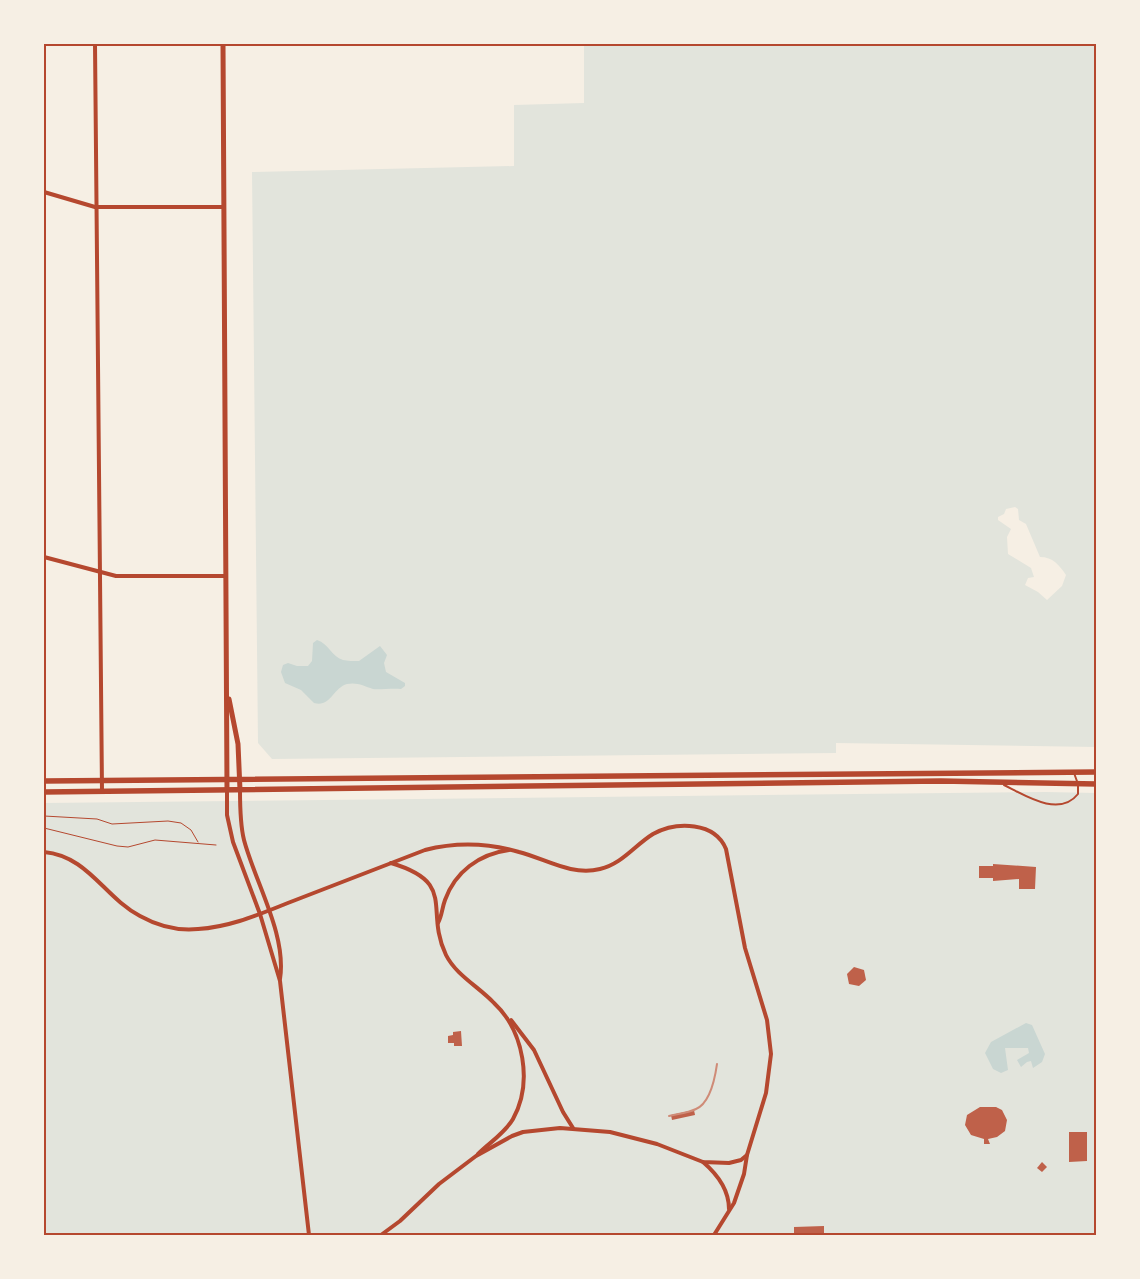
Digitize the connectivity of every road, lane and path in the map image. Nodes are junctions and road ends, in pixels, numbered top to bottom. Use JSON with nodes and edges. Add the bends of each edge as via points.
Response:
{"nodes":[{"id":1,"x":95,"y":44,"type":"edge"},
{"id":2,"x":223,"y":44,"type":"edge"},
{"id":3,"x":44,"y":192,"type":"edge"},
{"id":4,"x":95,"y":207,"type":"junction"},
{"id":5,"x":224,"y":207,"type":"junction"},
{"id":6,"x":44,"y":557,"type":"edge"},
{"id":7,"x":100,"y":572,"type":"junction"},
{"id":8,"x":225,"y":576,"type":"junction"},
{"id":9,"x":227,"y":691,"type":"junction"},
{"id":10,"x":1074,"y":771,"type":"junction"},
{"id":11,"x":1096,"y":772,"type":"edge"},
{"id":12,"x":227,"y":779,"type":"junction"},
{"id":13,"x":240,"y":779,"type":"junction"},
{"id":14,"x":102,"y":780,"type":"junction"},
{"id":15,"x":44,"y":781,"type":"edge"},
{"id":16,"x":999,"y":782,"type":"junction"},
{"id":17,"x":1078,"y":784,"type":"junction"},
{"id":18,"x":1096,"y":784,"type":"edge"},
{"id":19,"x":227,"y":790,"type":"junction"},
{"id":20,"x":240,"y":790,"type":"junction"},
{"id":21,"x":44,"y":792,"type":"edge"},
{"id":22,"x":102,"y":792,"type":"junction"},
{"id":23,"x":44,"y":816,"type":"edge"},
{"id":24,"x":44,"y":828,"type":"edge"},
{"id":25,"x":199,"y":843,"type":"junction"},
{"id":26,"x":216,"y":845,"type":"dead end"},
{"id":27,"x":511,"y":850,"type":"junction"},
{"id":28,"x":44,"y":852,"type":"edge"},
{"id":29,"x":391,"y":863,"type":"junction"},
{"id":30,"x":269,"y":910,"type":"junction"},
{"id":31,"x":260,"y":914,"type":"junction"},
{"id":32,"x":438,"y":923,"type":"junction"},
{"id":33,"x":280,"y":981,"type":"junction"},
{"id":34,"x":506,"y":1015,"type":"junction"},
{"id":35,"x":574,"y":1128,"type":"junction"},
{"id":36,"x":747,"y":1155,"type":"junction"},
{"id":37,"x":476,"y":1156,"type":"junction"},
{"id":38,"x":703,"y":1162,"type":"junction"},
{"id":39,"x":729,"y":1212,"type":"junction"},
{"id":40,"x":309,"y":1235,"type":"edge"},
{"id":41,"x":381,"y":1235,"type":"edge"},
{"id":42,"x":714,"y":1235,"type":"edge"}],
"edges":[{"from":1,"to":4,"type":"street"},
{"from":2,"to":5,"type":"street"},
{"from":3,"to":4,"type":"street"},
{"from":4,"to":5,"type":"street"},
{"from":4,"to":7,"type":"street"},
{"from":5,"to":8,"type":"street"},
{"from":6,"to":7,"type":"street"},
{"from":7,"to":8,"type":"street","via":[[116,576]]},
{"from":7,"to":14,"type":"street"},
{"from":8,"to":9,"type":"street"},
{"from":9,"to":12,"type":"street"},
{"from":9,"to":13,"type":"street","via":[[238,744]]},
{"from":10,"to":11,"type":"main road"},
{"from":10,"to":13,"type":"main road"},
{"from":10,"to":17,"type":"lane"},
{"from":12,"to":13,"type":"main road"},
{"from":12,"to":14,"type":"main road"},
{"from":12,"to":19,"type":"street"},
{"from":13,"to":20,"type":"street"},
{"from":14,"to":15,"type":"main road"},
{"from":14,"to":22,"type":"street"},
{"from":16,"to":17,"type":"main road"},
{"from":16,"to":17,"type":"lane","via":[[1058,805],[1075,798]]},
{"from":16,"to":20,"type":"main road"},
{"from":17,"to":18,"type":"main road"},
{"from":19,"to":20,"type":"main road"},
{"from":19,"to":22,"type":"main road"},
{"from":19,"to":31,"type":"street","via":[[231,834]]},
{"from":20,"to":30,"type":"street","via":[[242,833]]},
{"from":21,"to":22,"type":"main road"},
{"from":23,"to":25,"type":"path","via":[[97,819],[112,824],[182,823],[192,830]]},
{"from":24,"to":25,"type":"path","via":[[117,846],[128,847],[155,840]]},
{"from":25,"to":26,"type":"path"},
{"from":27,"to":29,"type":"street","via":[[483,845],[450,845],[425,850]]},
{"from":27,"to":32,"type":"street","via":[[487,855],[462,872],[448,892]]},
{"from":27,"to":36,"type":"street","via":[[570,870],[587,871],[614,864],[649,837],[667,829],[698,827],[712,831],[722,839],[770,1044],[766,1093]]},
{"from":28,"to":31,"type":"street","via":[[77,862],[131,911],[170,927],[187,930],[212,928]]},
{"from":29,"to":30,"type":"street"},
{"from":29,"to":32,"type":"street","via":[[412,869],[427,880],[436,900]]},
{"from":30,"to":31,"type":"street"},
{"from":30,"to":33,"type":"street","via":[[282,969]]},
{"from":31,"to":33,"type":"street"},
{"from":32,"to":34,"type":"street","via":[[440,940],[453,965]]},
{"from":33,"to":40,"type":"street"},
{"from":34,"to":35,"type":"street","via":[[534,1050]]},
{"from":34,"to":37,"type":"street","via":[[521,1051],[521,1096],[508,1126]]},
{"from":35,"to":37,"type":"street","via":[[523,1132]]},
{"from":35,"to":38,"type":"street","via":[[625,1135]]},
{"from":36,"to":38,"type":"street","via":[[730,1164]]},
{"from":36,"to":39,"type":"street","via":[[744,1174]]},
{"from":37,"to":41,"type":"street"},
{"from":38,"to":39,"type":"street","via":[[713,1170],[723,1186]]},
{"from":39,"to":42,"type":"street"}]}
